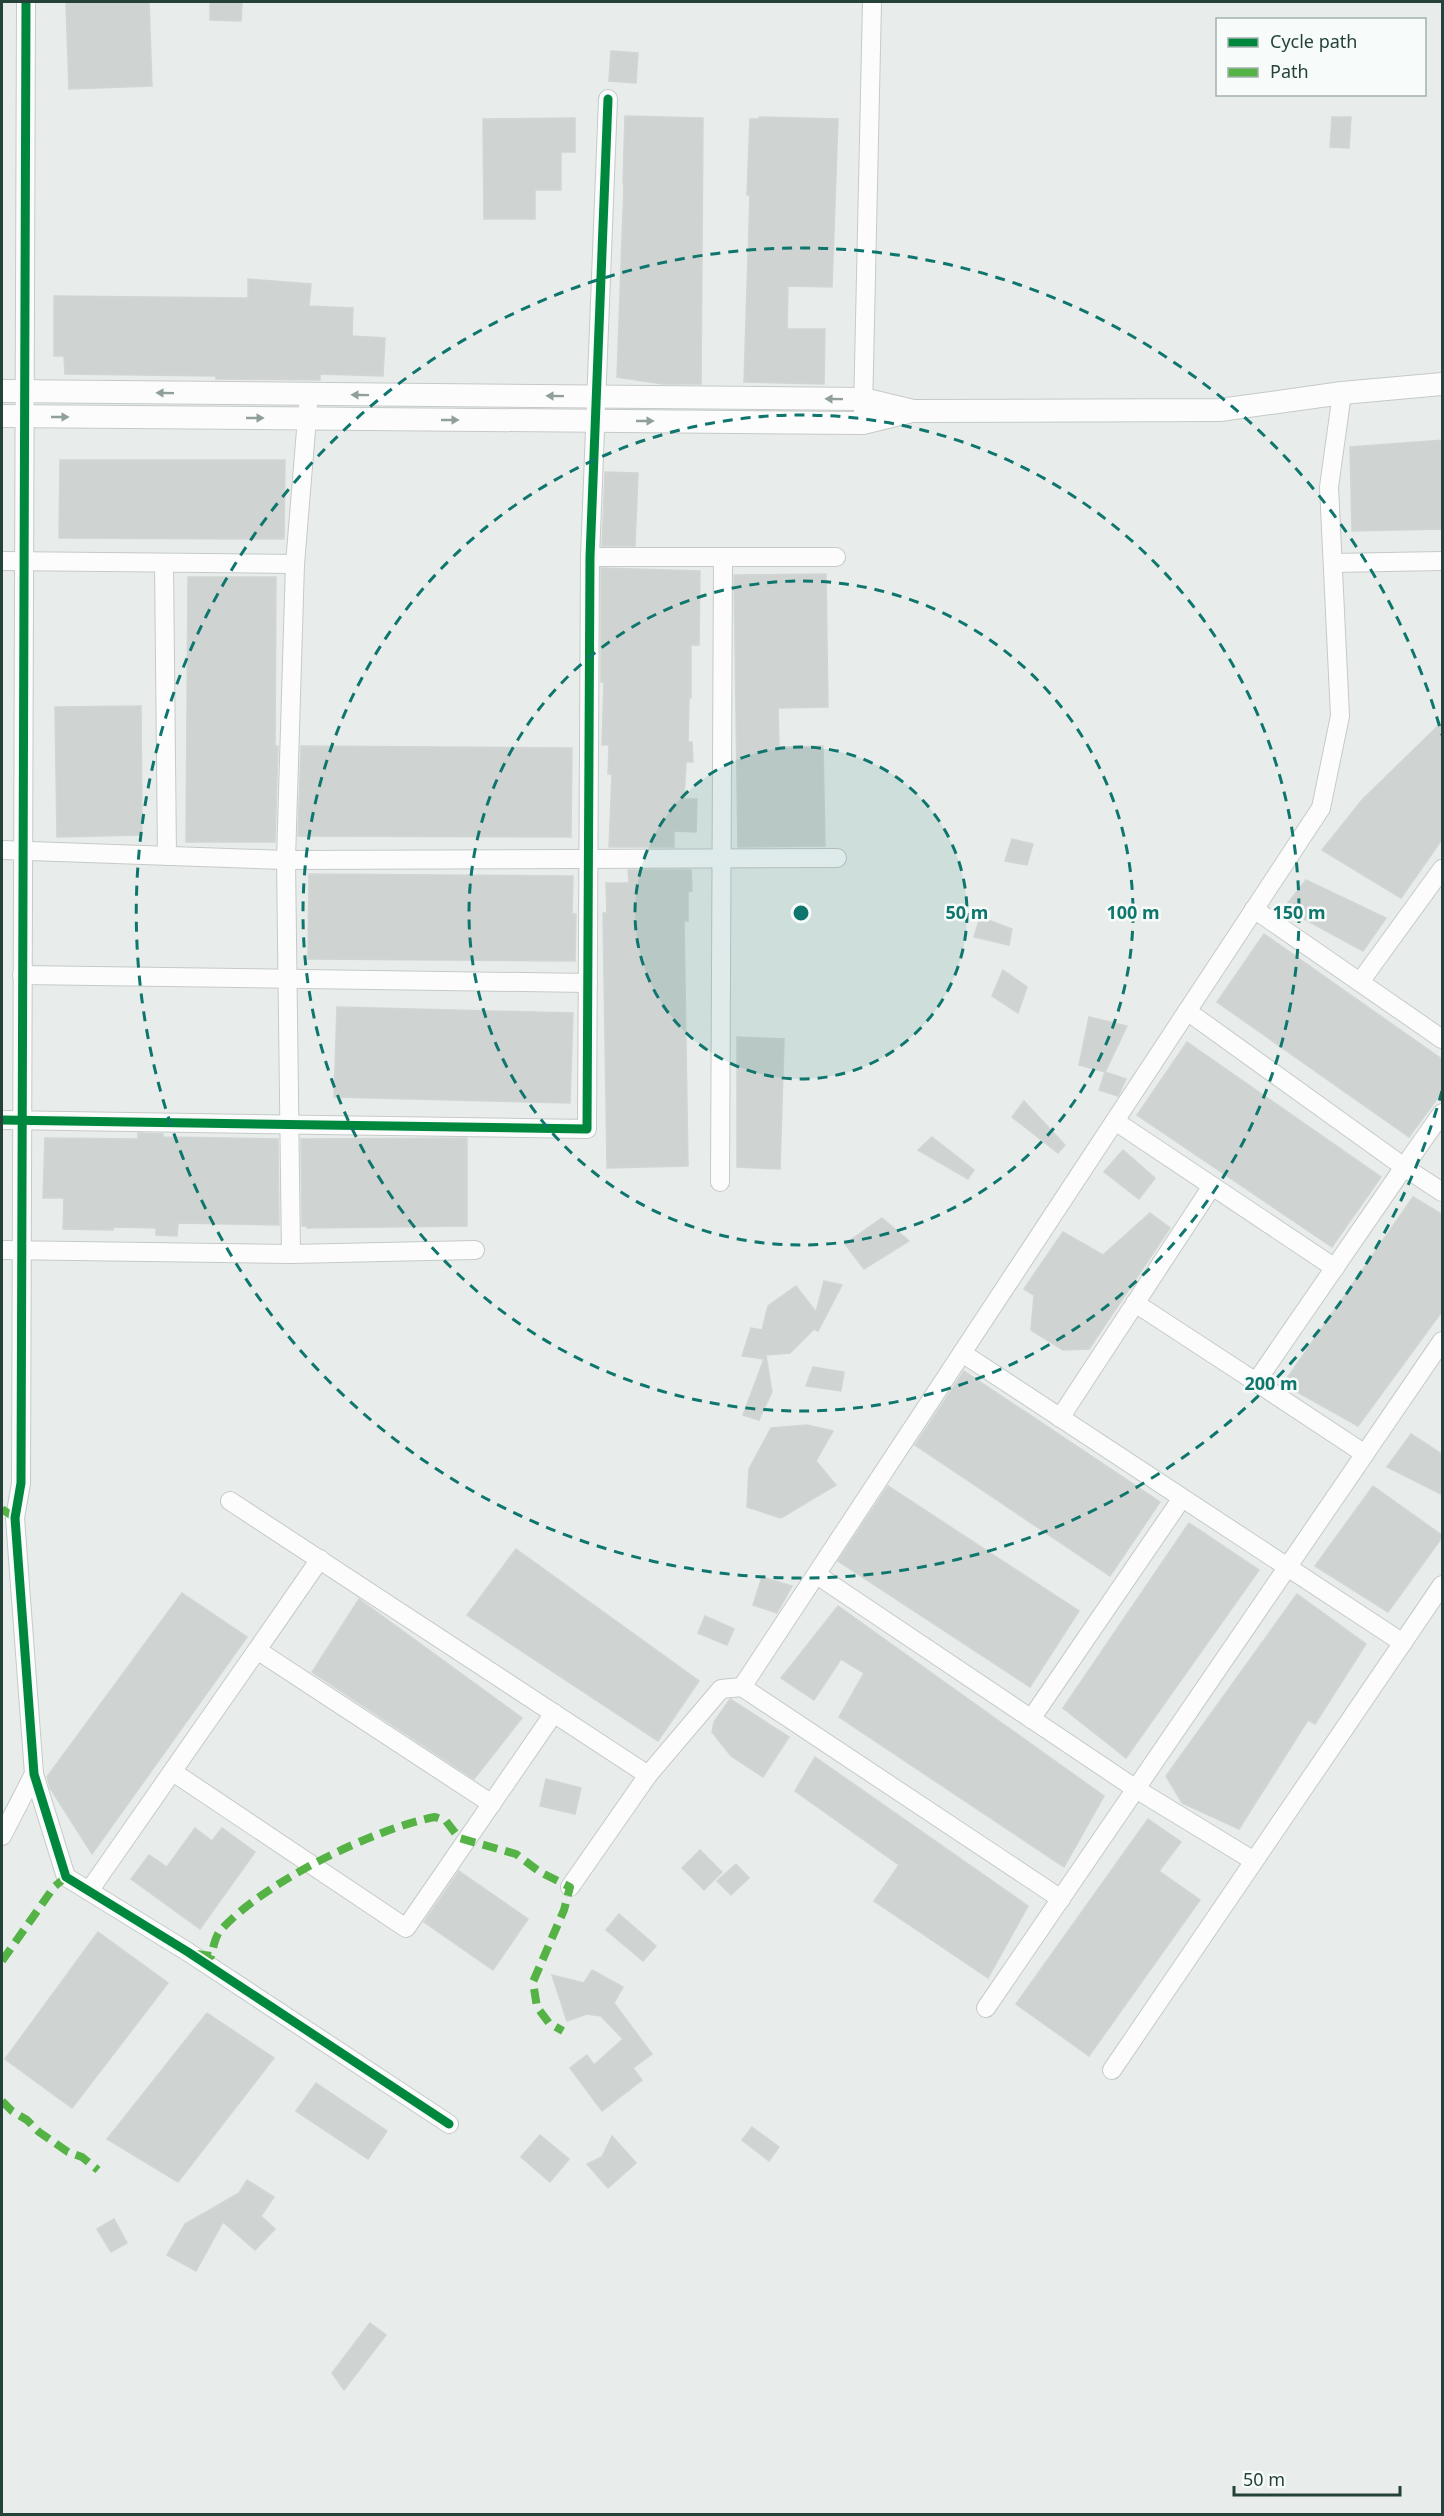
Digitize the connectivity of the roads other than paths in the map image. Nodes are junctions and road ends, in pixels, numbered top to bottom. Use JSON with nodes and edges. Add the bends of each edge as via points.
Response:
{"nodes":[{"id":1,"x":26,"y":2,"type":"edge"},
{"id":2,"x":872,"y":2,"type":"edge"},
{"id":3,"x":608,"y":99,"type":"dead end"},
{"id":4,"x":1442,"y":380,"type":"edge"},
{"id":5,"x":13,"y":391,"type":"edge"},
{"id":6,"x":1342,"y":393,"type":"junction"},
{"id":7,"x":308,"y":394,"type":"junction"},
{"id":8,"x":597,"y":397,"type":"junction"},
{"id":9,"x":863,"y":399,"type":"junction"},
{"id":10,"x":913,"y":411,"type":"junction"},
{"id":11,"x":2,"y":416,"type":"edge"},
{"id":12,"x":24,"y":417,"type":"junction"},
{"id":13,"x":308,"y":419,"type":"junction"},
{"id":14,"x":597,"y":421,"type":"junction"},
{"id":15,"x":863,"y":423,"type":"junction"},
{"id":16,"x":590,"y":557,"type":"junction"},
{"id":17,"x":723,"y":557,"type":"junction"},
{"id":18,"x":836,"y":557,"type":"dead end"},
{"id":19,"x":2,"y":561,"type":"edge"},
{"id":20,"x":23,"y":561,"type":"junction"},
{"id":21,"x":1443,"y":561,"type":"edge"},
{"id":22,"x":164,"y":563,"type":"junction"},
{"id":23,"x":1333,"y":563,"type":"junction"},
{"id":24,"x":295,"y":564,"type":"junction"},
{"id":25,"x":2,"y":850,"type":"edge"},
{"id":26,"x":23,"y":851,"type":"junction"},
{"id":27,"x":167,"y":856,"type":"junction"},
{"id":28,"x":589,"y":857,"type":"junction"},
{"id":29,"x":721,"y":858,"type":"junction"},
{"id":30,"x":837,"y":858,"type":"dead end"},
{"id":31,"x":286,"y":860,"type":"junction"},
{"id":32,"x":1443,"y":869,"type":"edge"},
{"id":33,"x":1254,"y":909,"type":"junction"},
{"id":34,"x":22,"y":975,"type":"junction"},
{"id":35,"x":288,"y":979,"type":"junction"},
{"id":36,"x":1360,"y":982,"type":"junction"},
{"id":37,"x":588,"y":983,"type":"junction"},
{"id":38,"x":1188,"y":1011,"type":"junction"},
{"id":39,"x":1443,"y":1039,"type":"edge"},
{"id":40,"x":1443,"y":1113,"type":"edge"},
{"id":41,"x":2,"y":1120,"type":"edge"},
{"id":42,"x":22,"y":1120,"type":"junction"},
{"id":43,"x":1115,"y":1121,"type":"junction"},
{"id":44,"x":290,"y":1125,"type":"junction"},
{"id":45,"x":1404,"y":1167,"type":"junction"},
{"id":46,"x":720,"y":1182,"type":"dead end"},
{"id":47,"x":1212,"y":1186,"type":"junction"},
{"id":48,"x":1443,"y":1192,"type":"edge"},
{"id":49,"x":2,"y":1250,"type":"edge"},
{"id":50,"x":475,"y":1250,"type":"dead end"},
{"id":51,"x":21,"y":1251,"type":"junction"},
{"id":52,"x":291,"y":1254,"type":"junction"},
{"id":53,"x":1335,"y":1268,"type":"junction"},
{"id":54,"x":1135,"y":1303,"type":"junction"},
{"id":55,"x":1443,"y":1341,"type":"edge"},
{"id":56,"x":962,"y":1353,"type":"junction"},
{"id":57,"x":1256,"y":1382,"type":"junction"},
{"id":58,"x":1060,"y":1418,"type":"junction"},
{"id":59,"x":1365,"y":1454,"type":"junction"},
{"id":60,"x":1182,"y":1498,"type":"junction"},
{"id":61,"x":230,"y":1501,"type":"dead end"},
{"id":62,"x":320,"y":1559,"type":"junction"},
{"id":63,"x":1287,"y":1568,"type":"junction"},
{"id":64,"x":817,"y":1575,"type":"junction"},
{"id":65,"x":1443,"y":1585,"type":"edge"},
{"id":66,"x":1403,"y":1643,"type":"junction"},
{"id":67,"x":257,"y":1650,"type":"junction"},
{"id":68,"x":742,"y":1687,"type":"junction"},
{"id":69,"x":554,"y":1713,"type":"junction"},
{"id":70,"x":1031,"y":1719,"type":"junction"},
{"id":71,"x":173,"y":1772,"type":"junction"},
{"id":72,"x":34,"y":1773,"type":"junction"},
{"id":73,"x":648,"y":1775,"type":"junction"},
{"id":74,"x":1136,"y":1789,"type":"junction"},
{"id":75,"x":492,"y":1804,"type":"junction"},
{"id":76,"x":2,"y":1836,"type":"edge"},
{"id":77,"x":1254,"y":1861,"type":"junction"},
{"id":78,"x":570,"y":1887,"type":"dead end"},
{"id":79,"x":89,"y":1891,"type":"junction"},
{"id":80,"x":1061,"y":1899,"type":"junction"},
{"id":81,"x":986,"y":2008,"type":"dead end"},
{"id":82,"x":1112,"y":2070,"type":"dead end"},
{"id":83,"x":448,"y":2124,"type":"dead end"}],
"edges":[{"from":1,"to":5,"type":"street"},
{"from":2,"to":9,"type":"street"},
{"from":3,"to":8,"type":"street"},
{"from":4,"to":6,"type":"street"},
{"from":7,"to":5,"type":"street","one_way":true},
{"from":5,"to":12,"type":"street"},
{"from":6,"to":10,"type":"street","via":[[1220,410]]},
{"from":6,"to":23,"type":"street","via":[[1329,487]]},
{"from":8,"to":7,"type":"street","one_way":true},
{"from":7,"to":13,"type":"street"},
{"from":9,"to":8,"type":"street","one_way":true},
{"from":8,"to":14,"type":"street"},
{"from":9,"to":10,"type":"street"},
{"from":9,"to":15,"type":"street"},
{"from":10,"to":15,"type":"street"},
{"from":11,"to":12,"type":"street"},
{"from":12,"to":13,"type":"street","one_way":true},
{"from":12,"to":20,"type":"street"},
{"from":13,"to":14,"type":"street","one_way":true},
{"from":13,"to":24,"type":"street"},
{"from":14,"to":15,"type":"street","one_way":true},
{"from":14,"to":16,"type":"street"},
{"from":16,"to":17,"type":"street"},
{"from":16,"to":28,"type":"street"},
{"from":17,"to":18,"type":"street"},
{"from":17,"to":29,"type":"street"},
{"from":19,"to":20,"type":"street"},
{"from":20,"to":22,"type":"street"},
{"from":20,"to":26,"type":"street"},
{"from":21,"to":23,"type":"street"},
{"from":22,"to":24,"type":"street"},
{"from":22,"to":27,"type":"street"},
{"from":23,"to":33,"type":"street","via":[[1340,716],[1321,808]]},
{"from":24,"to":31,"type":"street"},
{"from":25,"to":26,"type":"street"},
{"from":26,"to":27,"type":"street"},
{"from":26,"to":34,"type":"street"},
{"from":27,"to":31,"type":"street"},
{"from":28,"to":29,"type":"street"},
{"from":28,"to":31,"type":"street"},
{"from":28,"to":37,"type":"street"},
{"from":29,"to":30,"type":"street"},
{"from":29,"to":46,"type":"street"},
{"from":31,"to":35,"type":"street"},
{"from":32,"to":36,"type":"street"},
{"from":33,"to":36,"type":"street"},
{"from":33,"to":38,"type":"street"},
{"from":34,"to":35,"type":"street"},
{"from":34,"to":42,"type":"street"},
{"from":35,"to":37,"type":"street"},
{"from":35,"to":44,"type":"street"},
{"from":36,"to":39,"type":"street"},
{"from":37,"to":44,"type":"street","via":[[587,1129]]},
{"from":38,"to":43,"type":"street"},
{"from":38,"to":45,"type":"street"},
{"from":40,"to":45,"type":"street"},
{"from":41,"to":42,"type":"street"},
{"from":42,"to":44,"type":"street"},
{"from":42,"to":51,"type":"street"},
{"from":43,"to":47,"type":"street"},
{"from":43,"to":56,"type":"street"},
{"from":44,"to":52,"type":"street"},
{"from":45,"to":48,"type":"street"},
{"from":45,"to":53,"type":"street"},
{"from":47,"to":53,"type":"street"},
{"from":47,"to":54,"type":"street"},
{"from":49,"to":51,"type":"street"},
{"from":50,"to":52,"type":"street"},
{"from":51,"to":52,"type":"street"},
{"from":51,"to":72,"type":"street","via":[[21,1483],[15,1518]]},
{"from":53,"to":57,"type":"street"},
{"from":54,"to":57,"type":"street"},
{"from":54,"to":58,"type":"street"},
{"from":55,"to":59,"type":"street"},
{"from":56,"to":58,"type":"street"},
{"from":56,"to":64,"type":"street"},
{"from":57,"to":59,"type":"street"},
{"from":58,"to":60,"type":"street"},
{"from":59,"to":63,"type":"street"},
{"from":60,"to":63,"type":"street"},
{"from":60,"to":70,"type":"street"},
{"from":61,"to":62,"type":"street"},
{"from":62,"to":67,"type":"street"},
{"from":62,"to":69,"type":"street"},
{"from":63,"to":66,"type":"street"},
{"from":63,"to":74,"type":"street"},
{"from":64,"to":68,"type":"street"},
{"from":64,"to":70,"type":"street"},
{"from":65,"to":66,"type":"street"},
{"from":66,"to":77,"type":"street"},
{"from":67,"to":71,"type":"street"},
{"from":67,"to":75,"type":"street"},
{"from":68,"to":73,"type":"street","via":[[721,1689]]},
{"from":68,"to":80,"type":"street"},
{"from":69,"to":73,"type":"street"},
{"from":69,"to":75,"type":"street"},
{"from":70,"to":74,"type":"street"},
{"from":71,"to":75,"type":"street","via":[[406,1928]]},
{"from":71,"to":79,"type":"street"},
{"from":72,"to":76,"type":"street"},
{"from":72,"to":79,"type":"street","via":[[66,1877]]},
{"from":73,"to":78,"type":"street"},
{"from":74,"to":77,"type":"street"},
{"from":74,"to":80,"type":"street"},
{"from":77,"to":82,"type":"street"},
{"from":79,"to":83,"type":"street"},
{"from":80,"to":81,"type":"street"}]}
